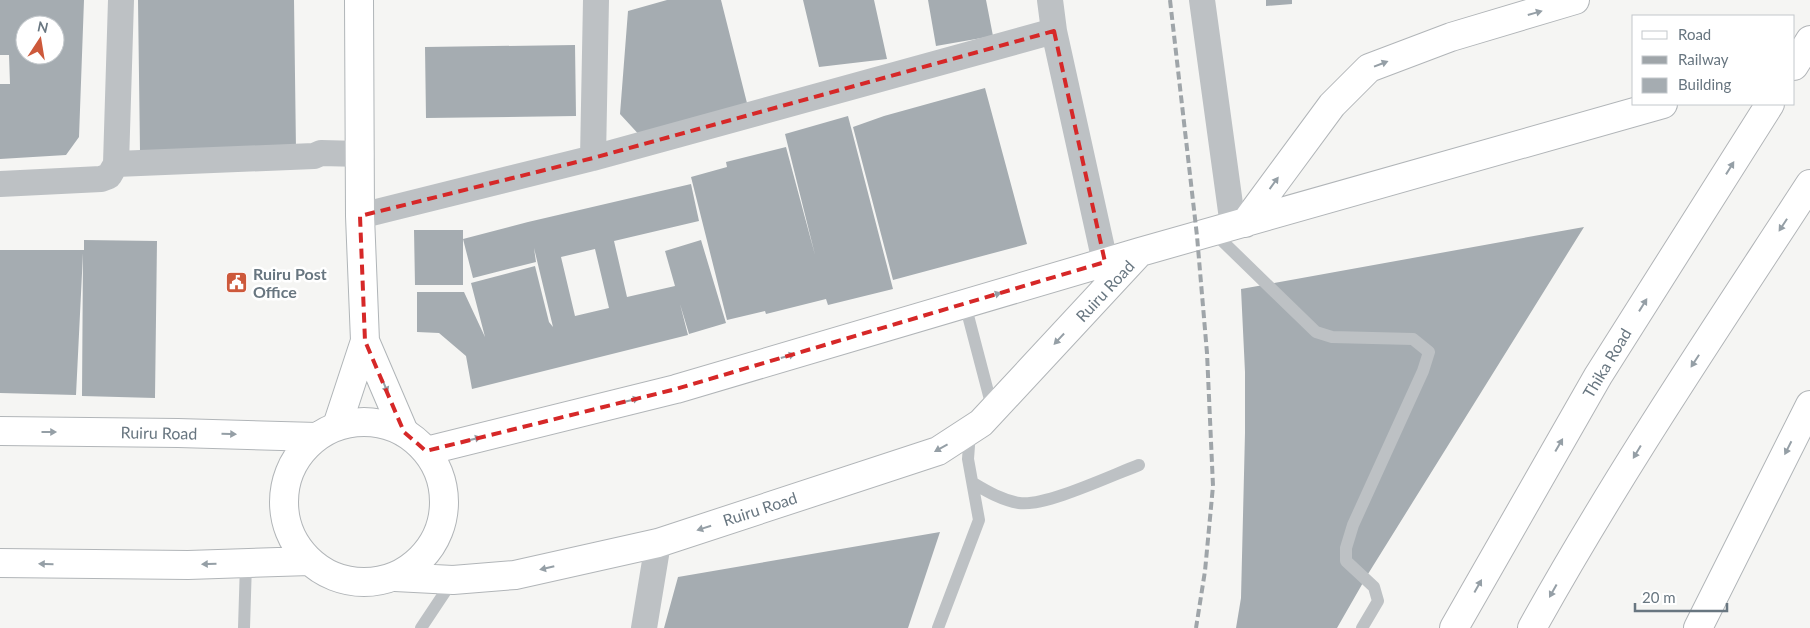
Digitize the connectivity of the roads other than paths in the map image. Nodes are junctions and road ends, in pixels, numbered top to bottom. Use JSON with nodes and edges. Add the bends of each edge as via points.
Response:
{"nodes":[{"id":1,"x":121,"y":0,"type":"edge"},
{"id":2,"x":359,"y":0,"type":"edge"},
{"id":3,"x":596,"y":0,"type":"edge"},
{"id":4,"x":1050,"y":0,"type":"edge"},
{"id":5,"x":1202,"y":0,"type":"edge"},
{"id":6,"x":1575,"y":0,"type":"edge"},
{"id":7,"x":1054,"y":31,"type":"junction"},
{"id":8,"x":1810,"y":40,"type":"edge"},
{"id":9,"x":1795,"y":64,"type":"edge"},
{"id":10,"x":1810,"y":68,"type":"edge"},
{"id":11,"x":1795,"y":72,"type":"edge"},
{"id":12,"x":1769,"y":105,"type":"edge"},
{"id":13,"x":1653,"y":106,"type":"edge"},
{"id":14,"x":360,"y":154,"type":"junction"},
{"id":15,"x":593,"y":158,"type":"junction"},
{"id":16,"x":116,"y":164,"type":"junction"},
{"id":17,"x":0,"y":184,"type":"edge"},
{"id":18,"x":1810,"y":184,"type":"edge"},
{"id":19,"x":360,"y":216,"type":"junction"},
{"id":20,"x":1230,"y":227,"type":"junction"},
{"id":21,"x":1140,"y":252,"type":"junction"},
{"id":22,"x":1105,"y":262,"type":"junction"},
{"id":23,"x":965,"y":304,"type":"junction"},
{"id":24,"x":366,"y":342,"type":"junction"},
{"id":25,"x":1810,"y":405,"type":"edge"},
{"id":26,"x":993,"y":411,"type":"junction"},
{"id":27,"x":971,"y":429,"type":"junction"},
{"id":28,"x":0,"y":432,"type":"edge"},
{"id":29,"x":327,"y":432,"type":"junction"},
{"id":30,"x":404,"y":432,"type":"junction"},
{"id":31,"x":426,"y":451,"type":"junction"},
{"id":32,"x":1139,"y":465,"type":"dead end"},
{"id":33,"x":973,"y":483,"type":"junction"},
{"id":34,"x":658,"y":543,"type":"junction"},
{"id":35,"x":310,"y":561,"type":"junction"},
{"id":36,"x":0,"y":563,"type":"edge"},
{"id":37,"x":246,"y":563,"type":"junction"},
{"id":38,"x":395,"y":577,"type":"junction"},
{"id":39,"x":453,"y":580,"type":"junction"},
{"id":40,"x":244,"y":628,"type":"edge"},
{"id":41,"x":421,"y":628,"type":"edge"},
{"id":42,"x":644,"y":628,"type":"edge"},
{"id":43,"x":938,"y":628,"type":"edge"},
{"id":44,"x":1362,"y":628,"type":"edge"},
{"id":45,"x":1454,"y":628,"type":"edge"},
{"id":46,"x":1532,"y":628,"type":"edge"},
{"id":47,"x":1698,"y":628,"type":"edge"}],
"edges":[{"from":1,"to":16,"type":"street"},
{"from":2,"to":14,"type":"main road"},
{"from":3,"to":15,"type":"street"},
{"from":4,"to":7,"type":"street"},
{"from":5,"to":20,"type":"street"},
{"from":20,"to":6,"type":"main road","one_way":true,"via":[[1332,105],[1369,68],[1451,36]]},
{"from":7,"to":15,"type":"street"},
{"from":7,"to":22,"type":"street"},
{"from":8,"to":9,"type":"main road"},
{"from":10,"to":11,"type":"main road"},
{"from":45,"to":12,"type":"main road","name":"Thika Road","one_way":true,"via":[[1598,376]]},
{"from":13,"to":20,"type":"main road"},
{"from":14,"to":16,"type":"street","via":[[321,153],[314,156]]},
{"from":14,"to":19,"type":"main road"},
{"from":15,"to":19,"type":"street"},
{"from":16,"to":17,"type":"street","via":[[109,176],[101,179]]},
{"from":18,"to":46,"type":"main road","one_way":true,"via":[[1663,410]]},
{"from":19,"to":24,"type":"main road"},
{"from":20,"to":21,"type":"main road"},
{"from":20,"to":44,"type":"lane","via":[[1316,332],[1332,337],[1413,339],[1429,352],[1353,525],[1346,548],[1346,561],[1374,587],[1378,601]]},
{"from":21,"to":22,"type":"main road","name":"Ruiru Road"},
{"from":21,"to":26,"type":"main road","name":"Ruiru Road","one_way":true},
{"from":23,"to":22,"type":"main road","name":"Ruiru Road","one_way":true},
{"from":23,"to":26,"type":"lane"},
{"from":31,"to":23,"type":"main road","name":"Ruiru Road","one_way":true,"via":[[676,389]]},
{"from":24,"to":29,"type":"main road"},
{"from":24,"to":30,"type":"main road","one_way":true},
{"from":25,"to":47,"type":"main road","one_way":true},
{"from":26,"to":27,"type":"main road","name":"Ruiru Road"},
{"from":27,"to":33,"type":"lane","via":[[968,459]]},
{"from":27,"to":34,"type":"main road","name":"Ruiru Road","one_way":true,"via":[[938,451]]},
{"from":28,"to":29,"type":"main road","name":"Ruiru Road","one_way":true},
{"from":29,"to":30,"type":"main road","via":[[371,422]]},
{"from":29,"to":35,"type":"main road","via":[[300,454],[289,474],[284,497],[286,521],[295,543]]},
{"from":30,"to":31,"type":"main road"},
{"from":31,"to":38,"type":"main road","via":[[441,477],[446,507],[438,536],[421,560]]},
{"from":32,"to":33,"type":"lane","via":[[1050,500],[1021,503],[995,496]]},
{"from":33,"to":43,"type":"lane","via":[[979,520]]},
{"from":34,"to":39,"type":"main road","name":"Ruiru Road","one_way":true,"via":[[515,575]]},
{"from":34,"to":42,"type":"street"},
{"from":35,"to":37,"type":"main road"},
{"from":35,"to":38,"type":"main road","via":[[336,578],[366,583]]},
{"from":37,"to":36,"type":"main road","one_way":true},
{"from":37,"to":40,"type":"lane"},
{"from":38,"to":39,"type":"main road","name":"Ruiru Road"},
{"from":39,"to":41,"type":"lane"}]}
